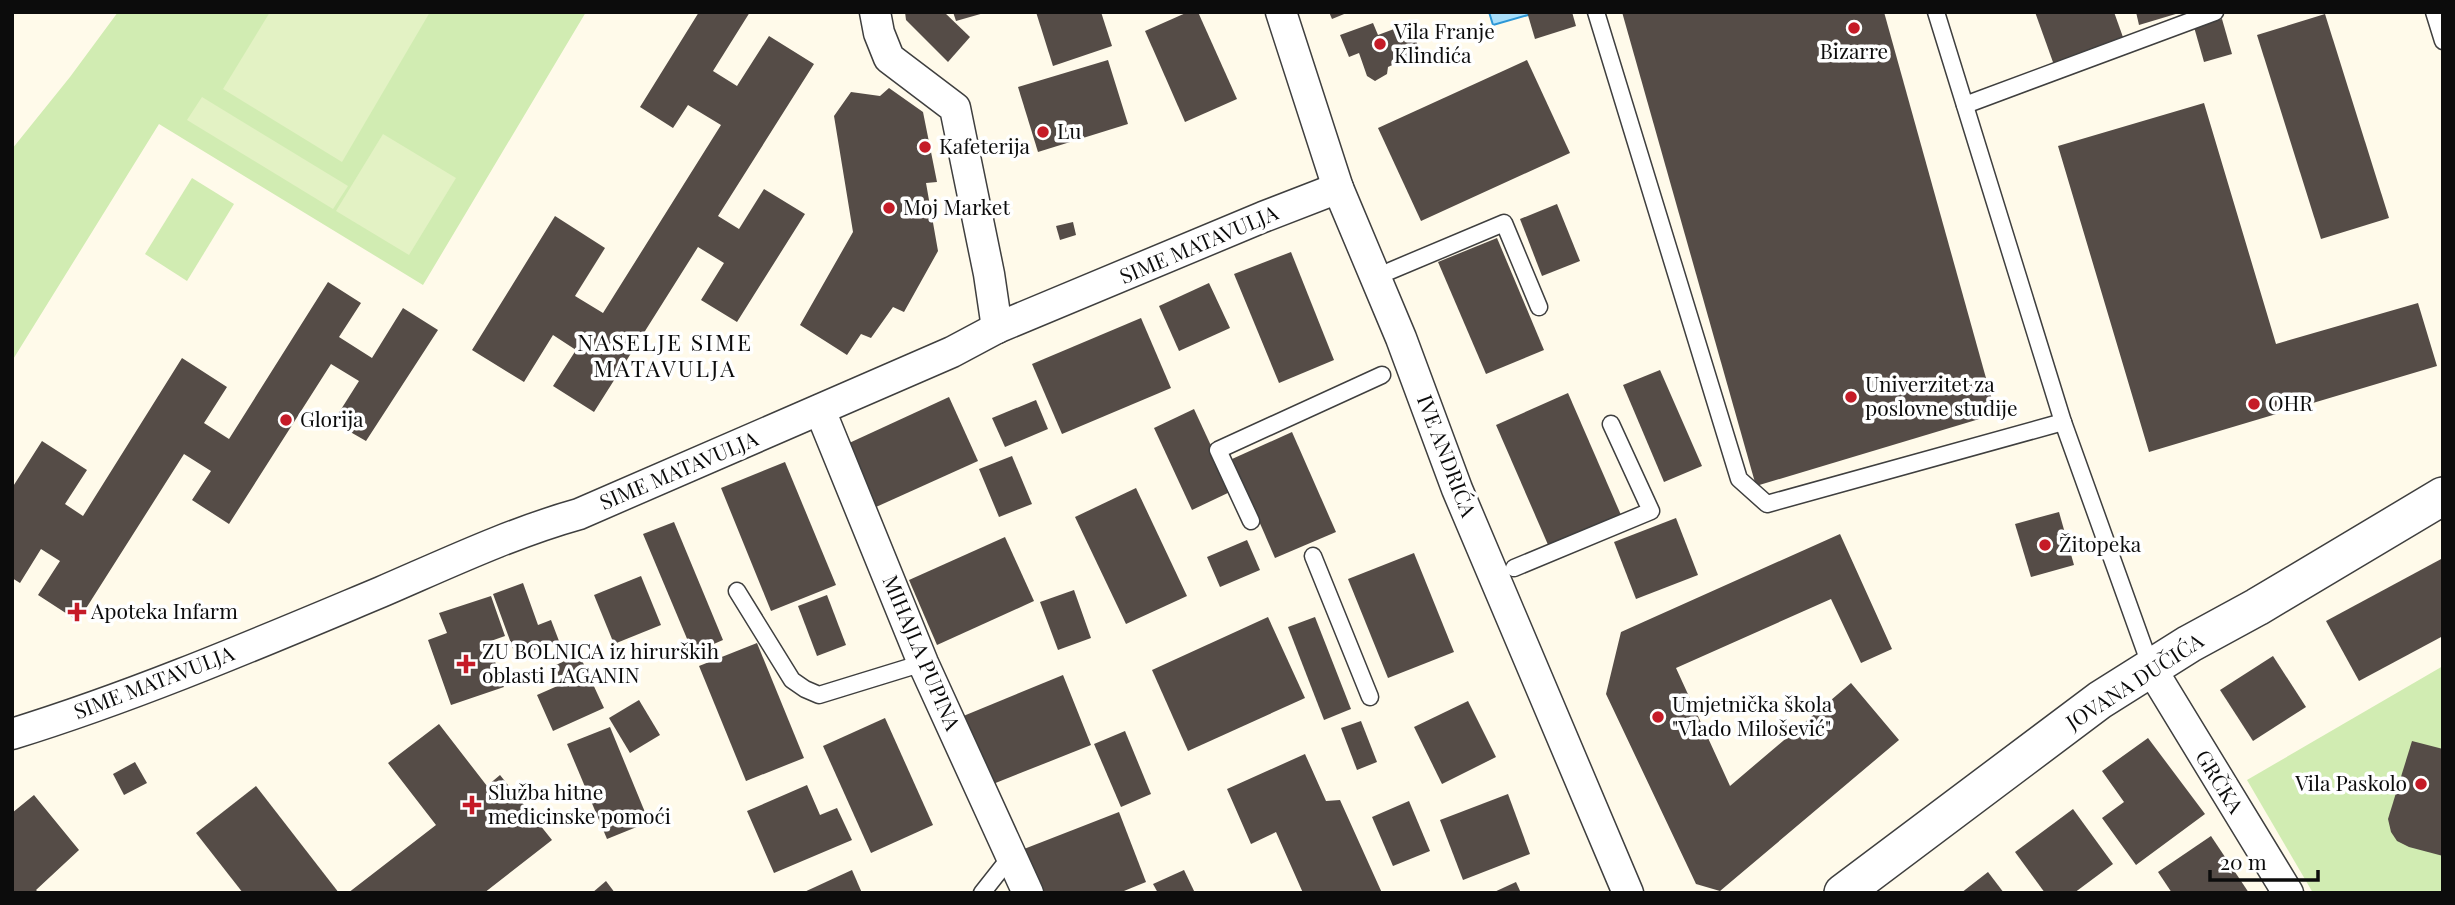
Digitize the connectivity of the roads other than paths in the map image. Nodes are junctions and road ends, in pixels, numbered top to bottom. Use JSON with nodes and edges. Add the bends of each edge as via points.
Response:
{"nodes":[{"id":1,"x":875,"y":12,"type":"edge"},
{"id":2,"x":1281,"y":12,"type":"edge"},
{"id":3,"x":1596,"y":12,"type":"edge"},
{"id":4,"x":1936,"y":12,"type":"edge"},
{"id":5,"x":2216,"y":12,"type":"edge"},
{"id":6,"x":2434,"y":12,"type":"edge"},
{"id":7,"x":2443,"y":41,"type":"edge"},
{"id":8,"x":1965,"y":105,"type":"junction"},
{"id":9,"x":1338,"y":188,"type":"junction"},
{"id":10,"x":1390,"y":271,"type":"dead end"},
{"id":11,"x":1539,"y":307,"type":"dead end"},
{"id":12,"x":997,"y":328,"type":"junction"},
{"id":13,"x":1382,"y":375,"type":"dead end"},
{"id":14,"x":820,"y":410,"type":"junction"},
{"id":15,"x":2063,"y":422,"type":"junction"},
{"id":16,"x":1611,"y":424,"type":"dead end"},
{"id":17,"x":2443,"y":496,"type":"edge"},
{"id":18,"x":1251,"y":522,"type":"dead end"},
{"id":19,"x":1313,"y":556,"type":"dead end"},
{"id":20,"x":1514,"y":568,"type":"dead end"},
{"id":21,"x":737,"y":591,"type":"dead end"},
{"id":22,"x":923,"y":663,"type":"junction"},
{"id":23,"x":2151,"y":670,"type":"junction"},
{"id":24,"x":1370,"y":697,"type":"dead end"},
{"id":25,"x":12,"y":734,"type":"edge"},
{"id":26,"x":1012,"y":855,"type":"junction"},
{"id":27,"x":982,"y":893,"type":"edge"},
{"id":28,"x":1027,"y":893,"type":"edge"},
{"id":29,"x":1628,"y":893,"type":"edge"},
{"id":30,"x":1843,"y":893,"type":"edge"},
{"id":31,"x":2288,"y":893,"type":"edge"}],
"edges":[{"from":1,"to":12,"type":"street","via":[[889,58],[955,108]]},
{"from":2,"to":9,"type":"street","name":"IVE ANDRIĆA"},
{"from":3,"to":15,"type":"lane","via":[[1739,479],[1767,504]]},
{"from":4,"to":8,"type":"lane"},
{"from":5,"to":8,"type":"lane"},
{"from":6,"to":7,"type":"lane"},
{"from":8,"to":15,"type":"lane"},
{"from":9,"to":12,"type":"street","name":"SIME MATAVULJA"},
{"from":9,"to":29,"type":"street","name":"IVE ANDRIĆA","via":[[1457,489]]},
{"from":10,"to":11,"type":"lane","via":[[1504,223]]},
{"from":12,"to":14,"type":"street","name":"SIME MATAVULJA"},
{"from":13,"to":18,"type":"lane","via":[[1218,450]]},
{"from":14,"to":22,"type":"street","name":"MIHAJLA PUPINA"},
{"from":14,"to":25,"type":"street","name":"SIME MATAVULJA","via":[[579,514],[537,526],[118,698]]},
{"from":15,"to":23,"type":"lane"},
{"from":16,"to":20,"type":"lane","via":[[1651,511]]},
{"from":17,"to":23,"type":"street","name":"JOVANA DUČIĆA"},
{"from":19,"to":24,"type":"lane"},
{"from":21,"to":22,"type":"lane","via":[[792,680],[819,695]]},
{"from":22,"to":26,"type":"street","name":"MIHAJLA PUPINA"},
{"from":23,"to":30,"type":"street","name":"JOVANA DUČIĆA","via":[[2100,700]]},
{"from":23,"to":31,"type":"street","name":"GRČKA"},
{"from":26,"to":27,"type":"lane"},
{"from":26,"to":28,"type":"street","name":"MIHAJLA PUPINA"}]}
